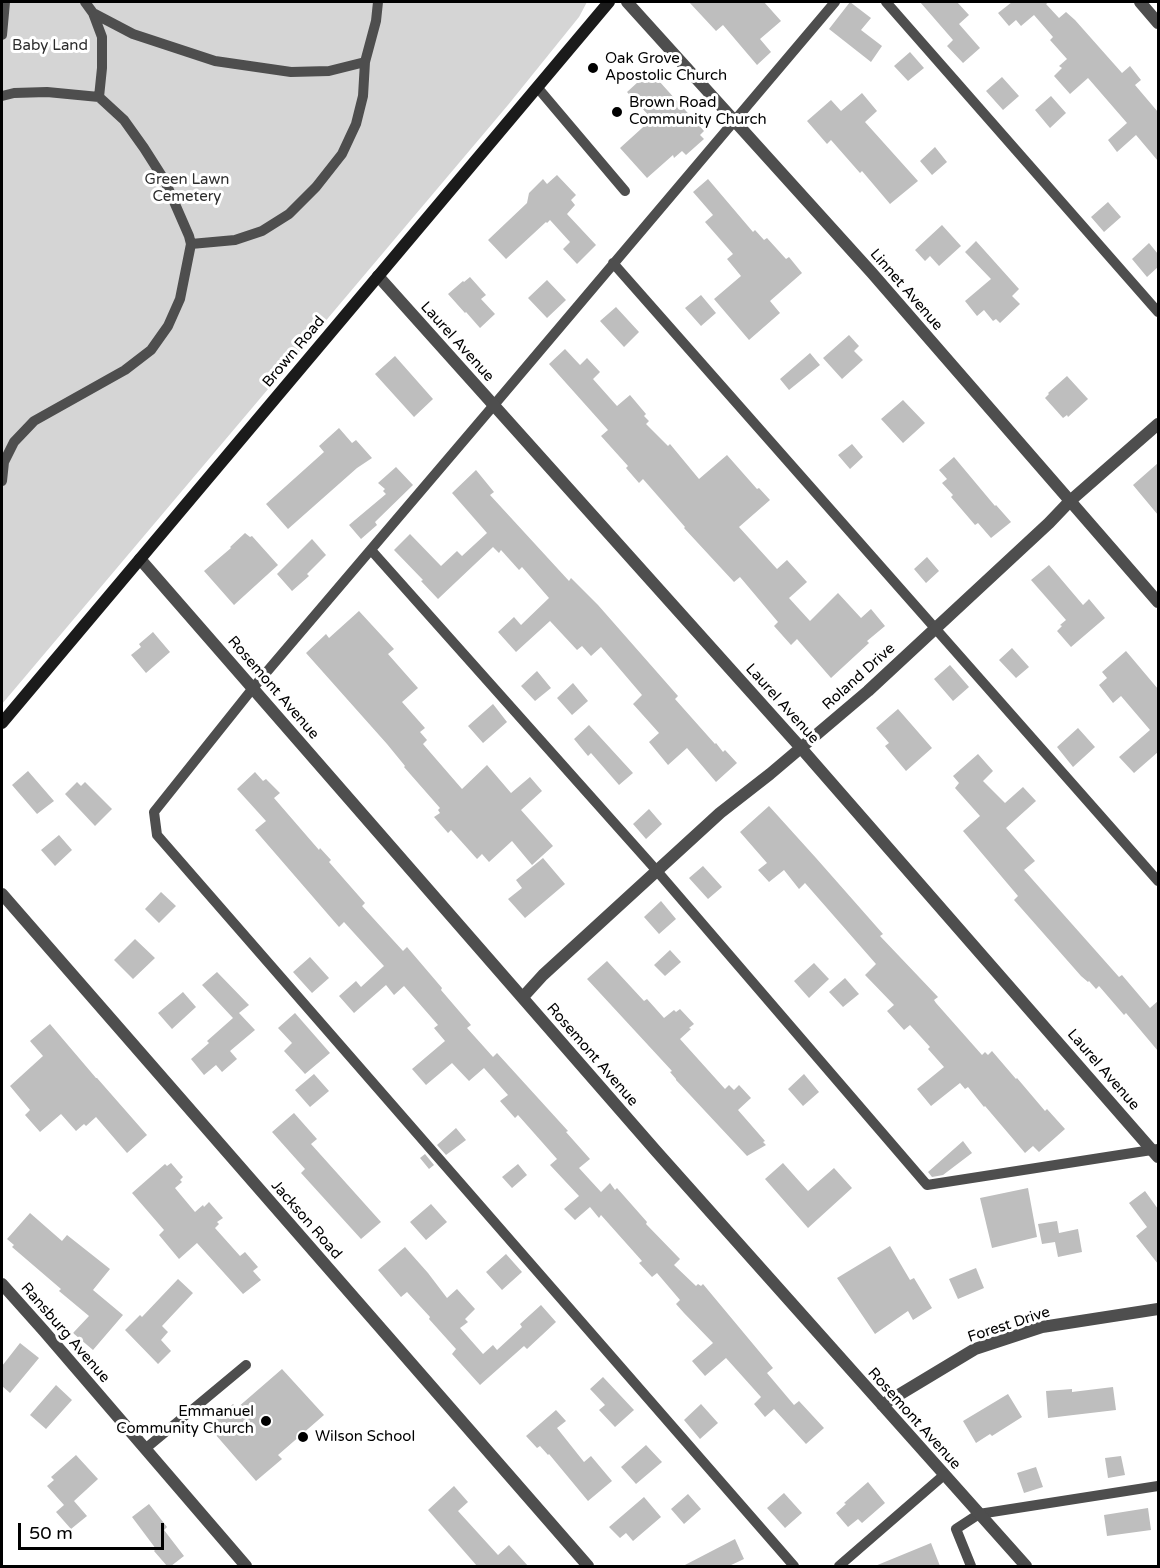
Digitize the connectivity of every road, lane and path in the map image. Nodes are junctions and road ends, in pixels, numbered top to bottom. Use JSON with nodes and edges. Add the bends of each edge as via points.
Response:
{"nodes":[{"id":1,"x":5,"y":2,"type":"edge"},
{"id":2,"x":85,"y":2,"type":"edge"},
{"id":3,"x":378,"y":2,"type":"edge"},
{"id":4,"x":609,"y":2,"type":"edge"},
{"id":5,"x":627,"y":2,"type":"edge"},
{"id":6,"x":835,"y":2,"type":"edge"},
{"id":7,"x":886,"y":2,"type":"edge"},
{"id":8,"x":1140,"y":2,"type":"edge"},
{"id":9,"x":93,"y":12,"type":"junction"},
{"id":10,"x":1158,"y":23,"type":"edge"},
{"id":11,"x":2,"y":35,"type":"edge"},
{"id":12,"x":365,"y":62,"type":"junction"},
{"id":13,"x":537,"y":87,"type":"junction"},
{"id":14,"x":2,"y":96,"type":"edge"},
{"id":15,"x":99,"y":97,"type":"junction"},
{"id":16,"x":734,"y":120,"type":"junction"},
{"id":17,"x":625,"y":191,"type":"dead end"},
{"id":18,"x":190,"y":244,"type":"junction"},
{"id":19,"x":613,"y":264,"type":"junction"},
{"id":20,"x":378,"y":276,"type":"junction"},
{"id":21,"x":1158,"y":312,"type":"edge"},
{"id":22,"x":494,"y":405,"type":"junction"},
{"id":23,"x":1158,"y":424,"type":"edge"},
{"id":24,"x":6,"y":448,"type":"edge"},
{"id":25,"x":2,"y":481,"type":"edge"},
{"id":26,"x":1070,"y":501,"type":"junction"},
{"id":27,"x":371,"y":550,"type":"junction"},
{"id":28,"x":140,"y":559,"type":"junction"},
{"id":29,"x":1158,"y":602,"type":"edge"},
{"id":30,"x":936,"y":628,"type":"junction"},
{"id":31,"x":253,"y":688,"type":"junction"},
{"id":32,"x":2,"y":723,"type":"edge"},
{"id":33,"x":801,"y":748,"type":"junction"},
{"id":34,"x":657,"y":871,"type":"junction"},
{"id":35,"x":1158,"y":881,"type":"edge"},
{"id":36,"x":2,"y":894,"type":"edge"},
{"id":37,"x":523,"y":997,"type":"junction"},
{"id":38,"x":1157,"y":1152,"type":"edge"},
{"id":39,"x":2,"y":1284,"type":"edge"},
{"id":40,"x":1158,"y":1309,"type":"edge"},
{"id":41,"x":246,"y":1365,"type":"dead end"},
{"id":42,"x":882,"y":1405,"type":"junction"},
{"id":43,"x":145,"y":1449,"type":"junction"},
{"id":44,"x":944,"y":1475,"type":"junction"},
{"id":45,"x":1158,"y":1486,"type":"edge"},
{"id":46,"x":979,"y":1514,"type":"junction"},
{"id":47,"x":246,"y":1566,"type":"edge"},
{"id":48,"x":588,"y":1566,"type":"edge"},
{"id":49,"x":794,"y":1566,"type":"edge"},
{"id":50,"x":839,"y":1566,"type":"edge"},
{"id":51,"x":971,"y":1566,"type":"edge"},
{"id":52,"x":1026,"y":1566,"type":"edge"}],
"edges":[{"from":1,"to":11,"type":"lane"},
{"from":2,"to":9,"type":"lane"},
{"from":3,"to":12,"type":"lane"},
{"from":4,"to":13,"type":"main road","name":"Brown Road"},
{"from":5,"to":16,"type":"street","name":"Linnet Avenue"},
{"from":6,"to":16,"type":"lane"},
{"from":7,"to":21,"type":"lane"},
{"from":8,"to":10,"type":"street"},
{"from":9,"to":12,"type":"lane","via":[[133,34],[215,61],[291,72],[329,71]]},
{"from":9,"to":15,"type":"lane","via":[[102,37]]},
{"from":12,"to":18,"type":"lane","via":[[356,124],[342,154],[316,187],[289,214],[262,231],[235,240]]},
{"from":13,"to":17,"type":"lane"},
{"from":13,"to":20,"type":"main road","name":"Brown Road"},
{"from":14,"to":15,"type":"lane","via":[[47,92]]},
{"from":15,"to":18,"type":"lane","via":[[124,120],[165,181]]},
{"from":16,"to":19,"type":"lane"},
{"from":16,"to":26,"type":"street","name":"Linnet Avenue"},
{"from":18,"to":24,"type":"lane","via":[[180,299],[151,350],[125,370],[34,421]]},
{"from":19,"to":22,"type":"lane"},
{"from":19,"to":30,"type":"lane"},
{"from":20,"to":22,"type":"street","name":"Laurel Avenue"},
{"from":20,"to":28,"type":"main road","name":"Brown Road"},
{"from":22,"to":27,"type":"lane"},
{"from":22,"to":33,"type":"street","name":"Laurel Avenue"},
{"from":23,"to":26,"type":"street","name":"Roland Drive"},
{"from":24,"to":25,"type":"lane"},
{"from":26,"to":29,"type":"street","name":"Linnet Avenue"},
{"from":26,"to":30,"type":"street","name":"Roland Drive"},
{"from":27,"to":31,"type":"lane"},
{"from":27,"to":34,"type":"lane"},
{"from":28,"to":31,"type":"street","name":"Rosemont Avenue"},
{"from":28,"to":32,"type":"main road","name":"Brown Road"},
{"from":30,"to":33,"type":"street","name":"Roland Drive"},
{"from":30,"to":35,"type":"lane"},
{"from":31,"to":37,"type":"street","name":"Rosemont Avenue"},
{"from":31,"to":49,"type":"lane","via":[[154,812],[157,835]]},
{"from":33,"to":34,"type":"street","name":"Roland Drive","via":[[720,813]]},
{"from":33,"to":38,"type":"street","name":"Laurel Avenue"},
{"from":34,"to":37,"type":"street","name":"Roland Drive"},
{"from":34,"to":38,"type":"lane","via":[[927,1185]]},
{"from":36,"to":48,"type":"street","name":"Jackson Road"},
{"from":37,"to":42,"type":"street","name":"Rosemont Avenue"},
{"from":39,"to":43,"type":"street","name":"Ransburg Avenue"},
{"from":40,"to":42,"type":"street","name":"Forest Drive","via":[[1042,1327],[975,1349]]},
{"from":41,"to":43,"type":"lane"},
{"from":42,"to":44,"type":"street","name":"Rosemont Avenue"},
{"from":43,"to":47,"type":"street","name":"Ransburg Avenue"},
{"from":44,"to":46,"type":"street","name":"Rosemont Avenue"},
{"from":44,"to":50,"type":"lane"},
{"from":45,"to":46,"type":"lane"},
{"from":46,"to":51,"type":"lane","via":[[956,1529]]},
{"from":46,"to":52,"type":"street","name":"Rosemont Avenue"}]}
